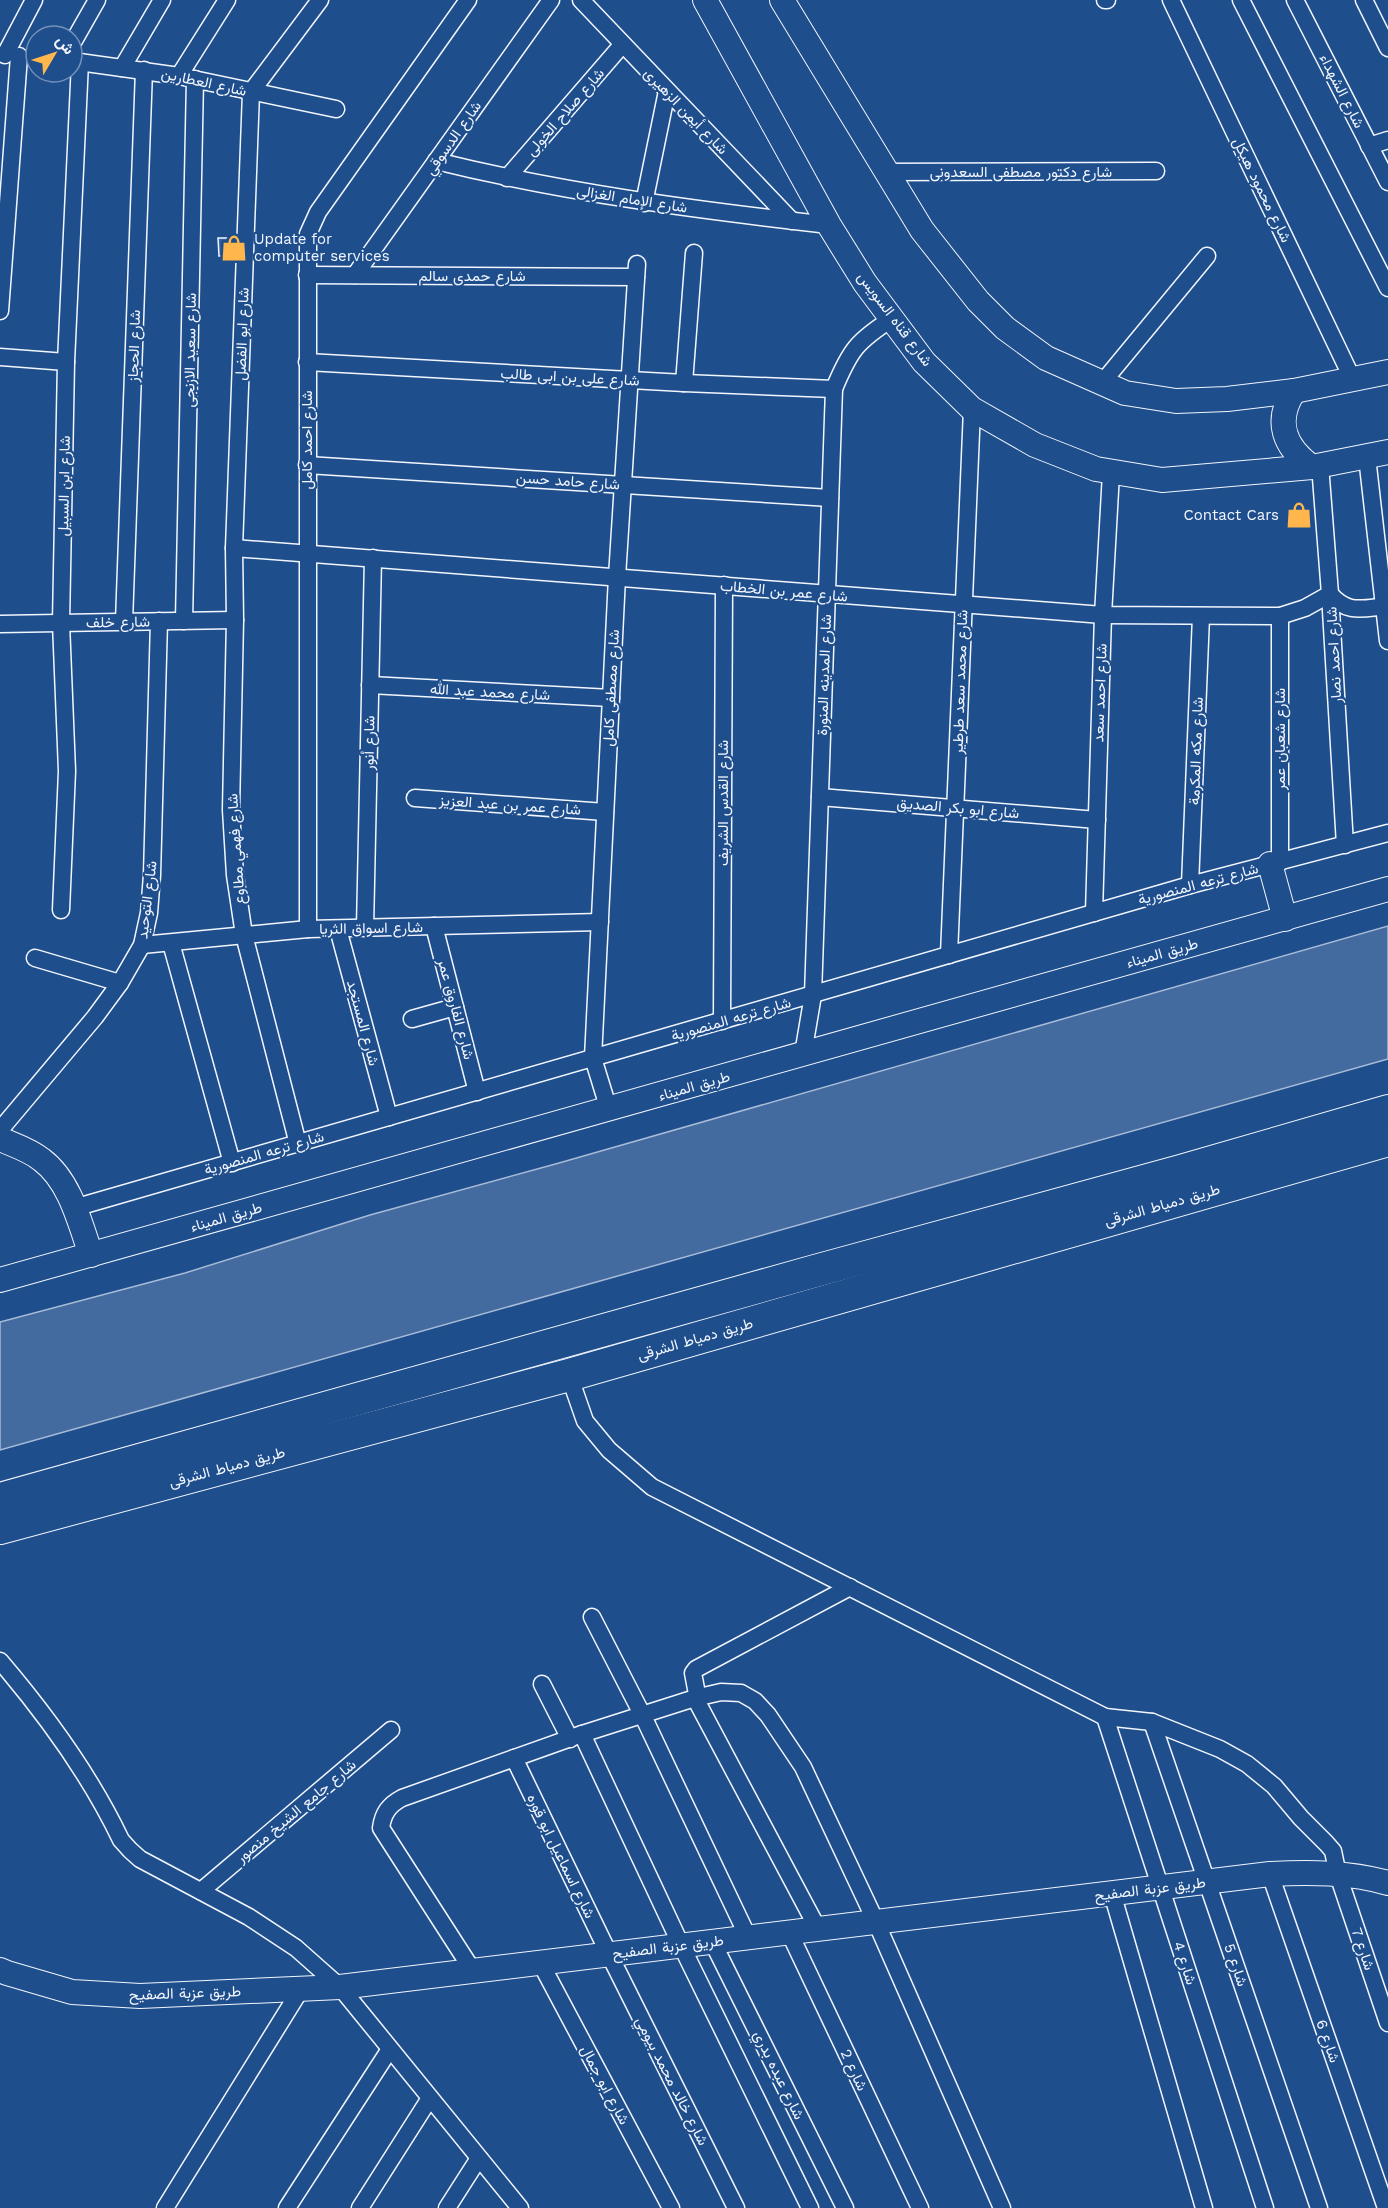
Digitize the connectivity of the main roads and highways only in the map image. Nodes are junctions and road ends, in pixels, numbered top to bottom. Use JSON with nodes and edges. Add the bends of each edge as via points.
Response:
{"nodes":[{"id":1,"x":1388,"y":1111,"type":"edge"},
{"id":2,"x":1388,"y":1140,"type":"edge"},
{"id":3,"x":1186,"y":1184,"type":"junction"},
{"id":4,"x":0,"y":1499,"type":"edge"},
{"id":5,"x":0,"y":1528,"type":"edge"}],
"edges":[{"from":1,"to":3,"type":"highway","name":"طريق دمياط الشرقى"},
{"from":2,"to":3,"type":"highway","name":"طريق دمياط الشرقى"},
{"from":3,"to":4,"type":"highway","name":"طريق دمياط الشرقى","via":[[815,1270]]},
{"from":3,"to":5,"type":"highway","name":"طريق دمياط الشرقى","via":[[569,1374]]}]}
